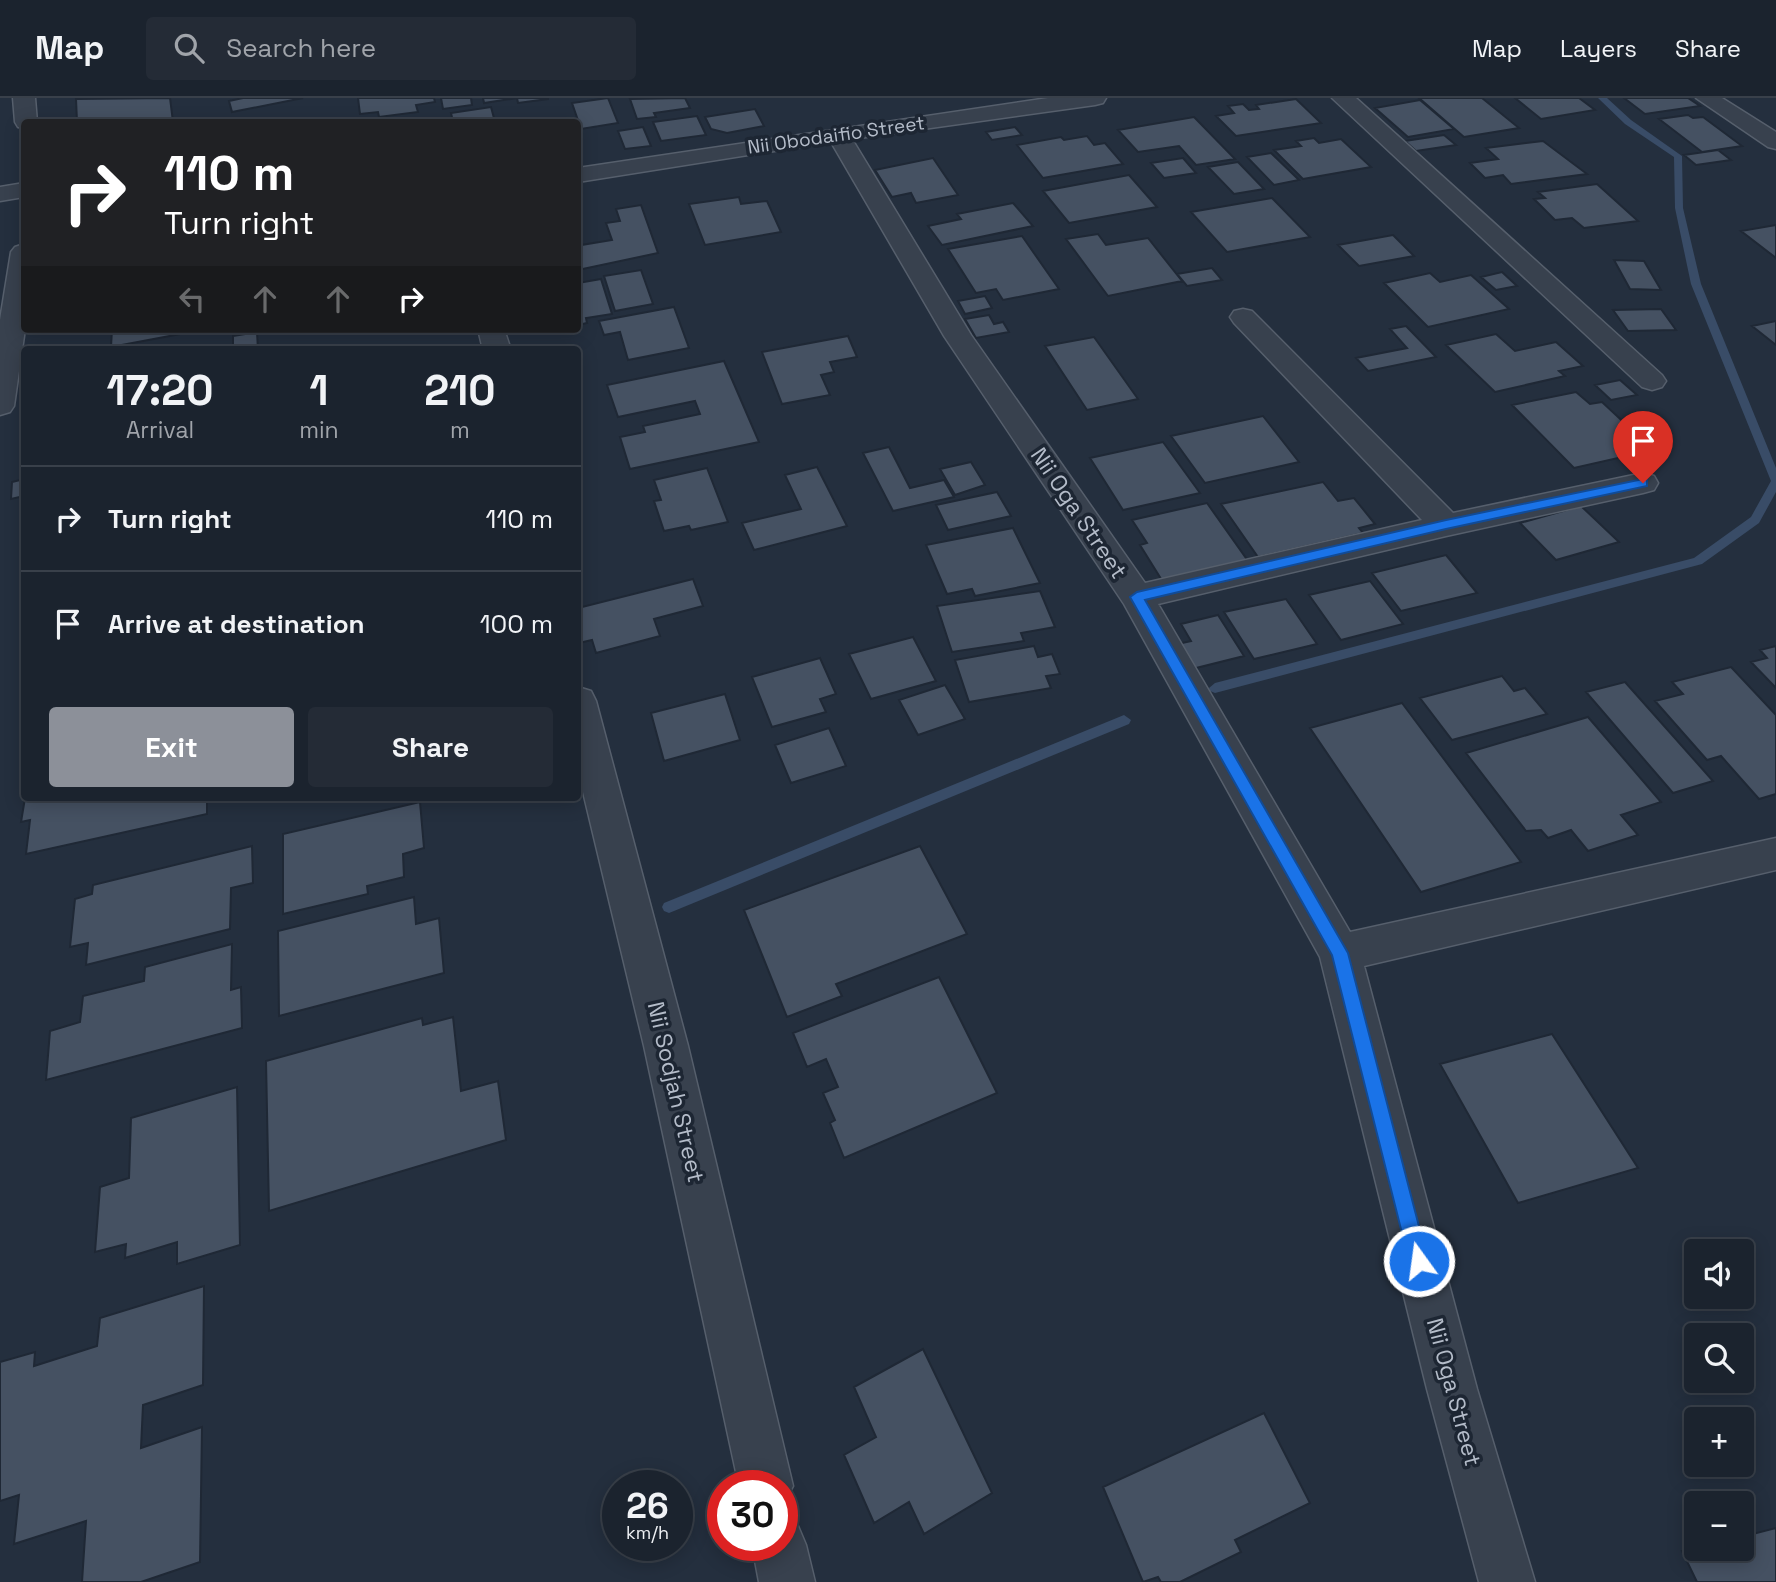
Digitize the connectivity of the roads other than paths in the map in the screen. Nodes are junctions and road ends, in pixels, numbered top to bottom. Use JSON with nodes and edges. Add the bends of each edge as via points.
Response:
{"nodes":[{"id":1,"x":24,"y":98,"type":"edge"},
{"id":2,"x":948,"y":98,"type":"edge"},
{"id":3,"x":1095,"y":98,"type":"edge"},
{"id":4,"x":1343,"y":98,"type":"edge"},
{"id":5,"x":1707,"y":98,"type":"edge"},
{"id":6,"x":963,"y":117,"type":"junction"},
{"id":7,"x":26,"y":119,"type":"edge"},
{"id":8,"x":838,"y":134,"type":"junction"},
{"id":9,"x":1776,"y":142,"type":"edge"},
{"id":10,"x":581,"y":175,"type":"edge"},
{"id":11,"x":21,"y":190,"type":"edge"},
{"id":12,"x":0,"y":194,"type":"edge"},
{"id":13,"x":21,"y":280,"type":"edge"},
{"id":14,"x":1243,"y":317,"type":"dead end"},
{"id":15,"x":1652,"y":382,"type":"dead end"},
{"id":16,"x":0,"y":406,"type":"edge"},
{"id":17,"x":1643,"y":483,"type":"dead end"},
{"id":18,"x":1446,"y":525,"type":"junction"},
{"id":19,"x":1137,"y":597,"type":"junction"},
{"id":20,"x":581,"y":713,"type":"edge"},
{"id":21,"x":1776,"y":855,"type":"edge"},
{"id":22,"x":1340,"y":953,"type":"junction"},
{"id":23,"x":762,"y":1470,"type":"edge"},
{"id":24,"x":782,"y":1561,"type":"edge"},
{"id":25,"x":787,"y":1582,"type":"edge"},
{"id":26,"x":1507,"y":1582,"type":"edge"}],
"edges":[{"from":1,"to":7,"type":"street"},
{"from":2,"to":6,"type":"street"},
{"from":3,"to":6,"type":"street","name":"Nii Obodaifio Street"},
{"from":4,"to":15,"type":"street"},
{"from":5,"to":9,"type":"street"},
{"from":6,"to":8,"type":"street","name":"Nii Obodaifio Street"},
{"from":8,"to":10,"type":"street","name":"Nii Obodaifio Street"},
{"from":8,"to":19,"type":"street","name":"Nii Oga Street","via":[[958,336]]},
{"from":11,"to":12,"type":"street"},
{"from":13,"to":16,"type":"street"},
{"from":14,"to":18,"type":"street"},
{"from":17,"to":18,"type":"street"},
{"from":18,"to":19,"type":"street"},
{"from":19,"to":22,"type":"street","name":"Nii Oga Street"},
{"from":20,"to":23,"type":"street","name":"Nii Sodjah Street","via":[[666,1046]]},
{"from":21,"to":22,"type":"street"},
{"from":22,"to":26,"type":"street","name":"Nii Oga Street","via":[[1452,1389]]},
{"from":24,"to":25,"type":"street"}]}
